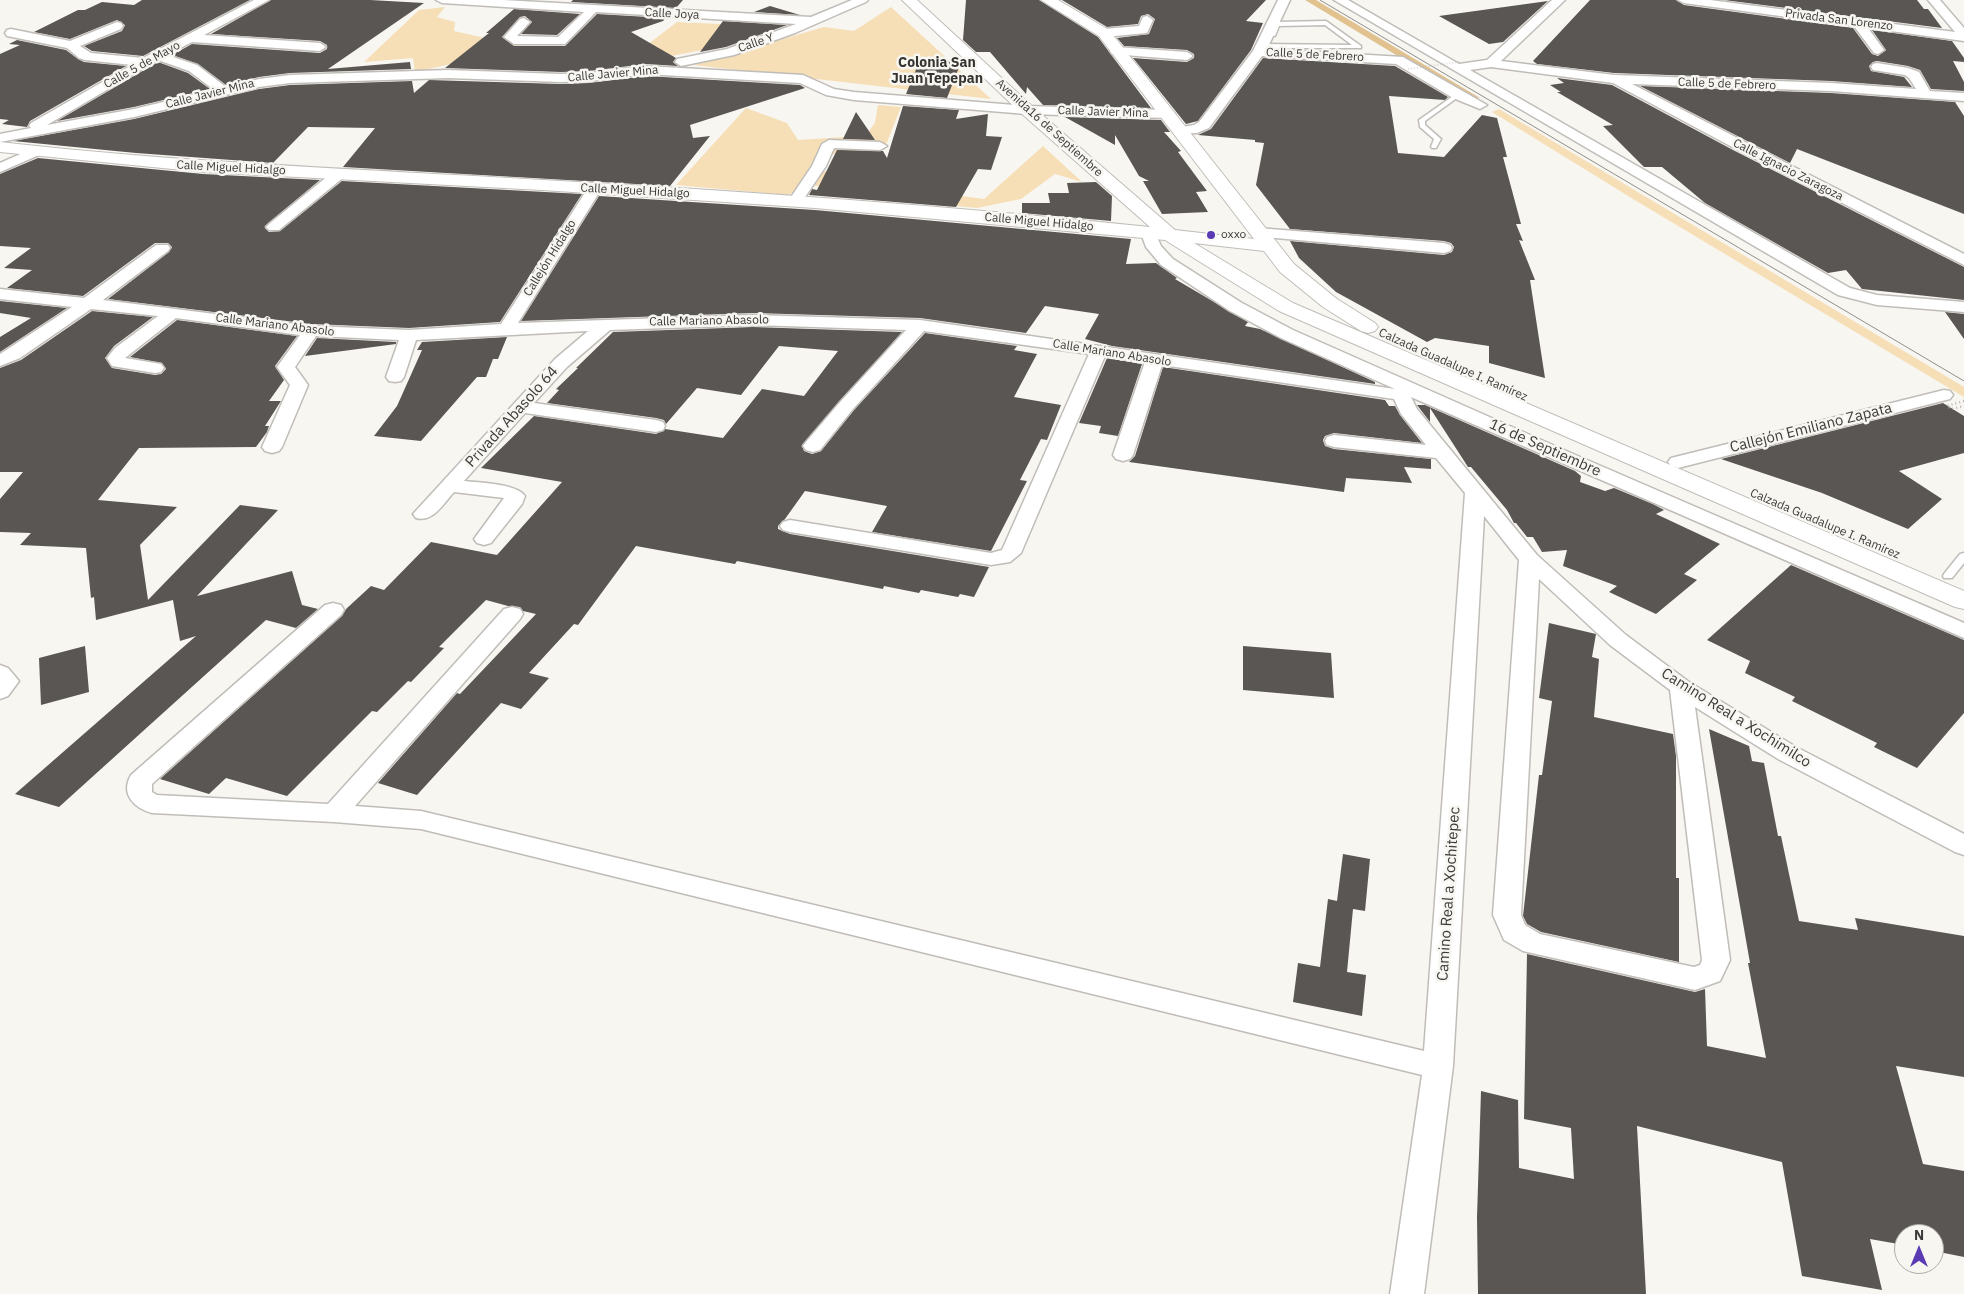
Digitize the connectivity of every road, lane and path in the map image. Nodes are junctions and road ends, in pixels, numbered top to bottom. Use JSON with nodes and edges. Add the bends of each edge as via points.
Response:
{"nodes":[{"id":1,"x":263,"y":0,"type":"edge"},
{"id":2,"x":442,"y":0,"type":"edge"},
{"id":3,"x":862,"y":0,"type":"edge"},
{"id":4,"x":909,"y":0,"type":"edge"},
{"id":5,"x":1048,"y":0,"type":"edge"},
{"id":6,"x":1284,"y":0,"type":"edge"},
{"id":7,"x":1340,"y":0,"type":"edge"},
{"id":8,"x":1559,"y":0,"type":"edge"},
{"id":9,"x":1684,"y":0,"type":"edge"},
{"id":10,"x":1934,"y":0,"type":"edge"},
{"id":11,"x":593,"y":9,"type":"junction"},
{"id":12,"x":1933,"y":18,"type":"dead end"},
{"id":13,"x":1147,"y":20,"type":"dead end"},
{"id":14,"x":1952,"y":20,"type":"junction"},
{"id":15,"x":524,"y":22,"type":"dead end"},
{"id":16,"x":812,"y":22,"type":"junction"},
{"id":17,"x":1858,"y":23,"type":"junction"},
{"id":18,"x":117,"y":26,"type":"dead end"},
{"id":19,"x":54,"y":29,"type":"dead end"},
{"id":20,"x":11,"y":33,"type":"dead end"},
{"id":21,"x":1104,"y":33,"type":"junction"},
{"id":22,"x":1964,"y":36,"type":"edge"},
{"id":23,"x":37,"y":37,"type":"junction"},
{"id":24,"x":192,"y":38,"type":"junction"},
{"id":25,"x":72,"y":46,"type":"junction"},
{"id":26,"x":320,"y":47,"type":"dead end"},
{"id":27,"x":1263,"y":48,"type":"junction"},
{"id":28,"x":1878,"y":50,"type":"dead end"},
{"id":29,"x":1116,"y":51,"type":"junction"},
{"id":30,"x":157,"y":55,"type":"junction"},
{"id":31,"x":1187,"y":56,"type":"dead end"},
{"id":32,"x":145,"y":62,"type":"junction"},
{"id":33,"x":1491,"y":64,"type":"junction"},
{"id":34,"x":1458,"y":65,"type":"junction"},
{"id":35,"x":1877,"y":67,"type":"dead end"},
{"id":36,"x":1408,"y":69,"type":"dead end"},
{"id":37,"x":646,"y":70,"type":"junction"},
{"id":38,"x":1614,"y":79,"type":"junction"},
{"id":39,"x":223,"y":91,"type":"junction"},
{"id":40,"x":1925,"y":94,"type":"junction"},
{"id":41,"x":1458,"y":95,"type":"junction"},
{"id":42,"x":1964,"y":97,"type":"edge"},
{"id":43,"x":1480,"y":105,"type":"dead end"},
{"id":44,"x":1027,"y":110,"type":"junction"},
{"id":45,"x":1168,"y":114,"type":"junction"},
{"id":46,"x":1181,"y":131,"type":"junction"},
{"id":47,"x":22,"y":134,"type":"junction"},
{"id":48,"x":0,"y":138,"type":"edge"},
{"id":49,"x":880,"y":146,"type":"dead end"},
{"id":50,"x":0,"y":147,"type":"edge"},
{"id":51,"x":1434,"y":147,"type":"dead end"},
{"id":52,"x":34,"y":152,"type":"junction"},
{"id":53,"x":0,"y":168,"type":"edge"},
{"id":54,"x":339,"y":174,"type":"junction"},
{"id":55,"x":595,"y":188,"type":"junction"},
{"id":56,"x":796,"y":200,"type":"junction"},
{"id":57,"x":274,"y":227,"type":"dead end"},
{"id":58,"x":1149,"y":233,"type":"junction"},
{"id":59,"x":1169,"y":234,"type":"junction"},
{"id":60,"x":1264,"y":239,"type":"junction"},
{"id":61,"x":162,"y":248,"type":"dead end"},
{"id":62,"x":1444,"y":248,"type":"dead end"},
{"id":63,"x":1964,"y":260,"type":"edge"},
{"id":64,"x":0,"y":294,"type":"edge"},
{"id":65,"x":87,"y":304,"type":"junction"},
{"id":66,"x":1964,"y":307,"type":"edge"},
{"id":67,"x":173,"y":313,"type":"junction"},
{"id":68,"x":607,"y":324,"type":"junction"},
{"id":69,"x":920,"y":325,"type":"junction"},
{"id":70,"x":506,"y":328,"type":"junction"},
{"id":71,"x":311,"y":331,"type":"junction"},
{"id":72,"x":409,"y":335,"type":"junction"},
{"id":73,"x":1099,"y":350,"type":"junction"},
{"id":74,"x":1155,"y":360,"type":"junction"},
{"id":75,"x":0,"y":361,"type":"edge"},
{"id":76,"x":155,"y":368,"type":"dead end"},
{"id":77,"x":395,"y":377,"type":"dead end"},
{"id":78,"x":1408,"y":392,"type":"junction"},
{"id":79,"x":1944,"y":394,"type":"dead end"},
{"id":80,"x":1964,"y":401,"type":"edge"},
{"id":81,"x":1964,"y":406,"type":"edge"},
{"id":82,"x":522,"y":407,"type":"junction"},
{"id":83,"x":656,"y":426,"type":"dead end"},
{"id":84,"x":1334,"y":441,"type":"dead end"},
{"id":85,"x":813,"y":446,"type":"dead end"},
{"id":86,"x":272,"y":447,"type":"dead end"},
{"id":87,"x":1442,"y":453,"type":"junction"},
{"id":88,"x":1123,"y":455,"type":"dead end"},
{"id":89,"x":1678,"y":462,"type":"junction"},
{"id":90,"x":450,"y":485,"type":"junction"},
{"id":91,"x":1475,"y":493,"type":"junction"},
{"id":92,"x":423,"y":514,"type":"dead end"},
{"id":93,"x":790,"y":526,"type":"dead end"},
{"id":94,"x":484,"y":538,"type":"dead end"},
{"id":95,"x":1964,"y":556,"type":"edge"},
{"id":96,"x":1530,"y":559,"type":"junction"},
{"id":97,"x":1956,"y":579,"type":"edge"},
{"id":98,"x":1964,"y":601,"type":"edge"},
{"id":99,"x":333,"y":610,"type":"dead end"},
{"id":100,"x":512,"y":614,"type":"dead end"},
{"id":101,"x":1964,"y":631,"type":"edge"},
{"id":102,"x":0,"y":673,"type":"edge"},
{"id":103,"x":1681,"y":687,"type":"junction"},
{"id":104,"x":0,"y":691,"type":"edge"},
{"id":105,"x":334,"y":813,"type":"junction"},
{"id":106,"x":1964,"y":845,"type":"edge"},
{"id":107,"x":1438,"y":1066,"type":"junction"},
{"id":108,"x":1407,"y":1294,"type":"edge"}],
"edges":[{"from":1,"to":24,"type":"street","name":"Calle 5 de Mayo"},
{"from":2,"to":11,"type":"street","name":"Calle Joya"},
{"from":3,"to":16,"type":"street","name":"Calle Y"},
{"from":4,"to":44,"type":"main road","name":"Avenida16 de Septiembre"},
{"from":5,"to":21,"type":"main road","name":"Calzada Guadalupe I. Ramírez"},
{"from":6,"to":27,"type":"street"},
{"from":7,"to":34,"type":"street"},
{"from":8,"to":33,"type":"street"},
{"from":9,"to":17,"type":"street","name":"Privada San Lorenzo"},
{"from":10,"to":14,"type":"street"},
{"from":11,"to":15,"type":"street","via":[[561,41],[514,40],[510,37]]},
{"from":11,"to":16,"type":"street","name":"Calle Joya"},
{"from":12,"to":14,"type":"street"},
{"from":13,"to":21,"type":"street","via":[[1143,30]]},
{"from":14,"to":22,"type":"street"},
{"from":16,"to":37,"type":"street","name":"Calle Y","via":[[730,52]]},
{"from":17,"to":22,"type":"street","name":"Privada San Lorenzo"},
{"from":17,"to":28,"type":"street"},
{"from":18,"to":25,"type":"street"},
{"from":19,"to":23,"type":"street"},
{"from":20,"to":23,"type":"street"},
{"from":21,"to":29,"type":"main road","name":"Calzada Guadalupe I. Ramírez"},
{"from":23,"to":25,"type":"street"},
{"from":24,"to":26,"type":"street"},
{"from":24,"to":30,"type":"street","name":"Calle 5 de Mayo"},
{"from":25,"to":32,"type":"street","via":[[89,57]]},
{"from":27,"to":27,"type":"lane","via":[[1332,47],[1359,47],[1326,23],[1278,24]]},
{"from":27,"to":41,"type":"street","name":"Calle 5 de Febrero","via":[[1399,60]]},
{"from":27,"to":46,"type":"street","via":[[1204,125]]},
{"from":29,"to":31,"type":"street"},
{"from":29,"to":45,"type":"main road","name":"Calzada Guadalupe I. Ramírez"},
{"from":30,"to":32,"type":"street","name":"Calle 5 de Mayo"},
{"from":30,"to":39,"type":"street","via":[[193,68]]},
{"from":32,"to":47,"type":"street","name":"Calle 5 de Mayo"},
{"from":33,"to":34,"type":"street","name":"Calle 5 de Febrero"},
{"from":33,"to":38,"type":"street","name":"Calle 5 de Febrero"},
{"from":34,"to":36,"type":"path","bridge":true},
{"from":34,"to":66,"type":"street","via":[[1844,292],[1877,300]]},
{"from":35,"to":40,"type":"street","via":[[1914,75]]},
{"from":37,"to":39,"type":"street","name":"Calle Javier Mina","via":[[561,78],[448,74],[290,79],[259,82]]},
{"from":37,"to":44,"type":"street","name":"Calle Javier Mina","via":[[803,80],[831,92],[854,96]]},
{"from":38,"to":40,"type":"street","name":"Calle 5 de Febrero"},
{"from":38,"to":63,"type":"street","name":"Calle Ignacio Zaragoza"},
{"from":39,"to":47,"type":"street","name":"Calle Javier Mina","via":[[134,113]]},
{"from":40,"to":42,"type":"street","name":"Calle 5 de Febrero"},
{"from":41,"to":43,"type":"street","name":"Calle 5 de Febrero"},
{"from":41,"to":51,"type":"lane","via":[[1422,120],[1422,126],[1438,139]]},
{"from":44,"to":45,"type":"street","name":"Calle Javier Mina"},
{"from":44,"to":59,"type":"main road","name":"Avenida16 de Septiembre"},
{"from":45,"to":46,"type":"main road","name":"Calzada Guadalupe I. Ramírez"},
{"from":46,"to":60,"type":"main road","name":"Calzada Guadalupe I. Ramírez"},
{"from":47,"to":48,"type":"street","name":"Calle Javier Mina"},
{"from":49,"to":56,"type":"street","via":[[829,144],[819,166]]},
{"from":50,"to":52,"type":"main road","name":"Calle Miguel Hidalgo"},
{"from":52,"to":53,"type":"street"},
{"from":52,"to":54,"type":"main road","name":"Calle Miguel Hidalgo","via":[[219,168]]},
{"from":54,"to":55,"type":"main road","name":"Calle Miguel Hidalgo"},
{"from":54,"to":57,"type":"street"},
{"from":55,"to":56,"type":"main road","name":"Calle Miguel Hidalgo"},
{"from":55,"to":70,"type":"street","name":"Callejón Hidalgo"},
{"from":56,"to":58,"type":"main road","name":"Calle Miguel Hidalgo"},
{"from":58,"to":59,"type":"main road","name":"Calle Miguel Hidalgo"},
{"from":58,"to":78,"type":"street","name":"16 de Septiembre","via":[[1154,247],[1167,262],[1236,307]]},
{"from":59,"to":60,"type":"main road","name":"Calle Miguel Hidalgo"},
{"from":59,"to":98,"type":"main road","name":"Calzada Guadalupe I. Ramírez","via":[[1286,307]]},
{"from":60,"to":62,"type":"street"},
{"from":60,"to":89,"type":"main road","name":"Calzada Guadalupe I. Ramírez","via":[[1287,268],[1330,303],[1377,332]]},
{"from":61,"to":65,"type":"street"},
{"from":64,"to":65,"type":"street","name":"Calle Mariano Abasolo"},
{"from":65,"to":67,"type":"street","name":"Calle Mariano Abasolo"},
{"from":65,"to":75,"type":"street"},
{"from":67,"to":71,"type":"street","name":"Calle Mariano Abasolo"},
{"from":67,"to":76,"type":"street","via":[[116,358],[118,362]]},
{"from":68,"to":69,"type":"street","name":"Calle Mariano Abasolo","via":[[753,320]]},
{"from":68,"to":70,"type":"street","name":"Calle Mariano Abasolo"},
{"from":68,"to":82,"type":"street","name":"Privada Abasolo 64","via":[[561,363]]},
{"from":69,"to":73,"type":"street","name":"Calle Mariano Abasolo"},
{"from":69,"to":85,"type":"street"},
{"from":70,"to":72,"type":"street","name":"Calle Mariano Abasolo"},
{"from":71,"to":72,"type":"street","name":"Calle Mariano Abasolo"},
{"from":71,"to":86,"type":"street","via":[[286,367],[299,385]]},
{"from":72,"to":77,"type":"street"},
{"from":73,"to":74,"type":"street","name":"Calle Mariano Abasolo"},
{"from":73,"to":93,"type":"street","via":[[1011,554],[991,560]]},
{"from":74,"to":78,"type":"street","name":"Calle Mariano Abasolo","via":[[1388,394]]},
{"from":74,"to":88,"type":"street"},
{"from":78,"to":87,"type":"street","name":"Camino Real a Xochimilco","via":[[1408,410]]},
{"from":78,"to":101,"type":"street","name":"16 de Septiembre"},
{"from":79,"to":89,"type":"street","name":"Callejón Emiliano Zapata"},
{"from":80,"to":81,"type":"path","bridge":true,"via":[[1947,406],[1952,409]]},
{"from":82,"to":83,"type":"street"},
{"from":82,"to":90,"type":"street","name":"Privada Abasolo 64"},
{"from":84,"to":87,"type":"street"},
{"from":87,"to":91,"type":"street","name":"Camino Real a Xochimilco"},
{"from":89,"to":97,"type":"main road","name":"Calzada Guadalupe I. Ramírez"},
{"from":90,"to":92,"type":"street","name":"Privada Abasolo 64"},
{"from":90,"to":94,"type":"street","via":[[515,496]]},
{"from":91,"to":96,"type":"street","name":"Camino Real a Xochimilco"},
{"from":91,"to":107,"type":"street","name":"Camino Real a Xochitepec"},
{"from":95,"to":97,"type":"lane"},
{"from":96,"to":103,"type":"street","name":"Camino Real a Xochimilco","via":[[1618,640]]},
{"from":96,"to":103,"type":"street","via":[[1506,914],[1514,932],[1533,943],[1695,979],[1710,973],[1716,960]]},
{"from":99,"to":105,"type":"street","via":[[140,781],[140,796],[152,804]]},
{"from":100,"to":105,"type":"street"},
{"from":102,"to":104,"type":"street","via":[[7,681]]},
{"from":103,"to":106,"type":"street","name":"Camino Real a Xochimilco","via":[[1787,753]]},
{"from":105,"to":107,"type":"street","via":[[421,820]]},
{"from":107,"to":108,"type":"street","name":"Camino Real a Xochitepec"}]}
